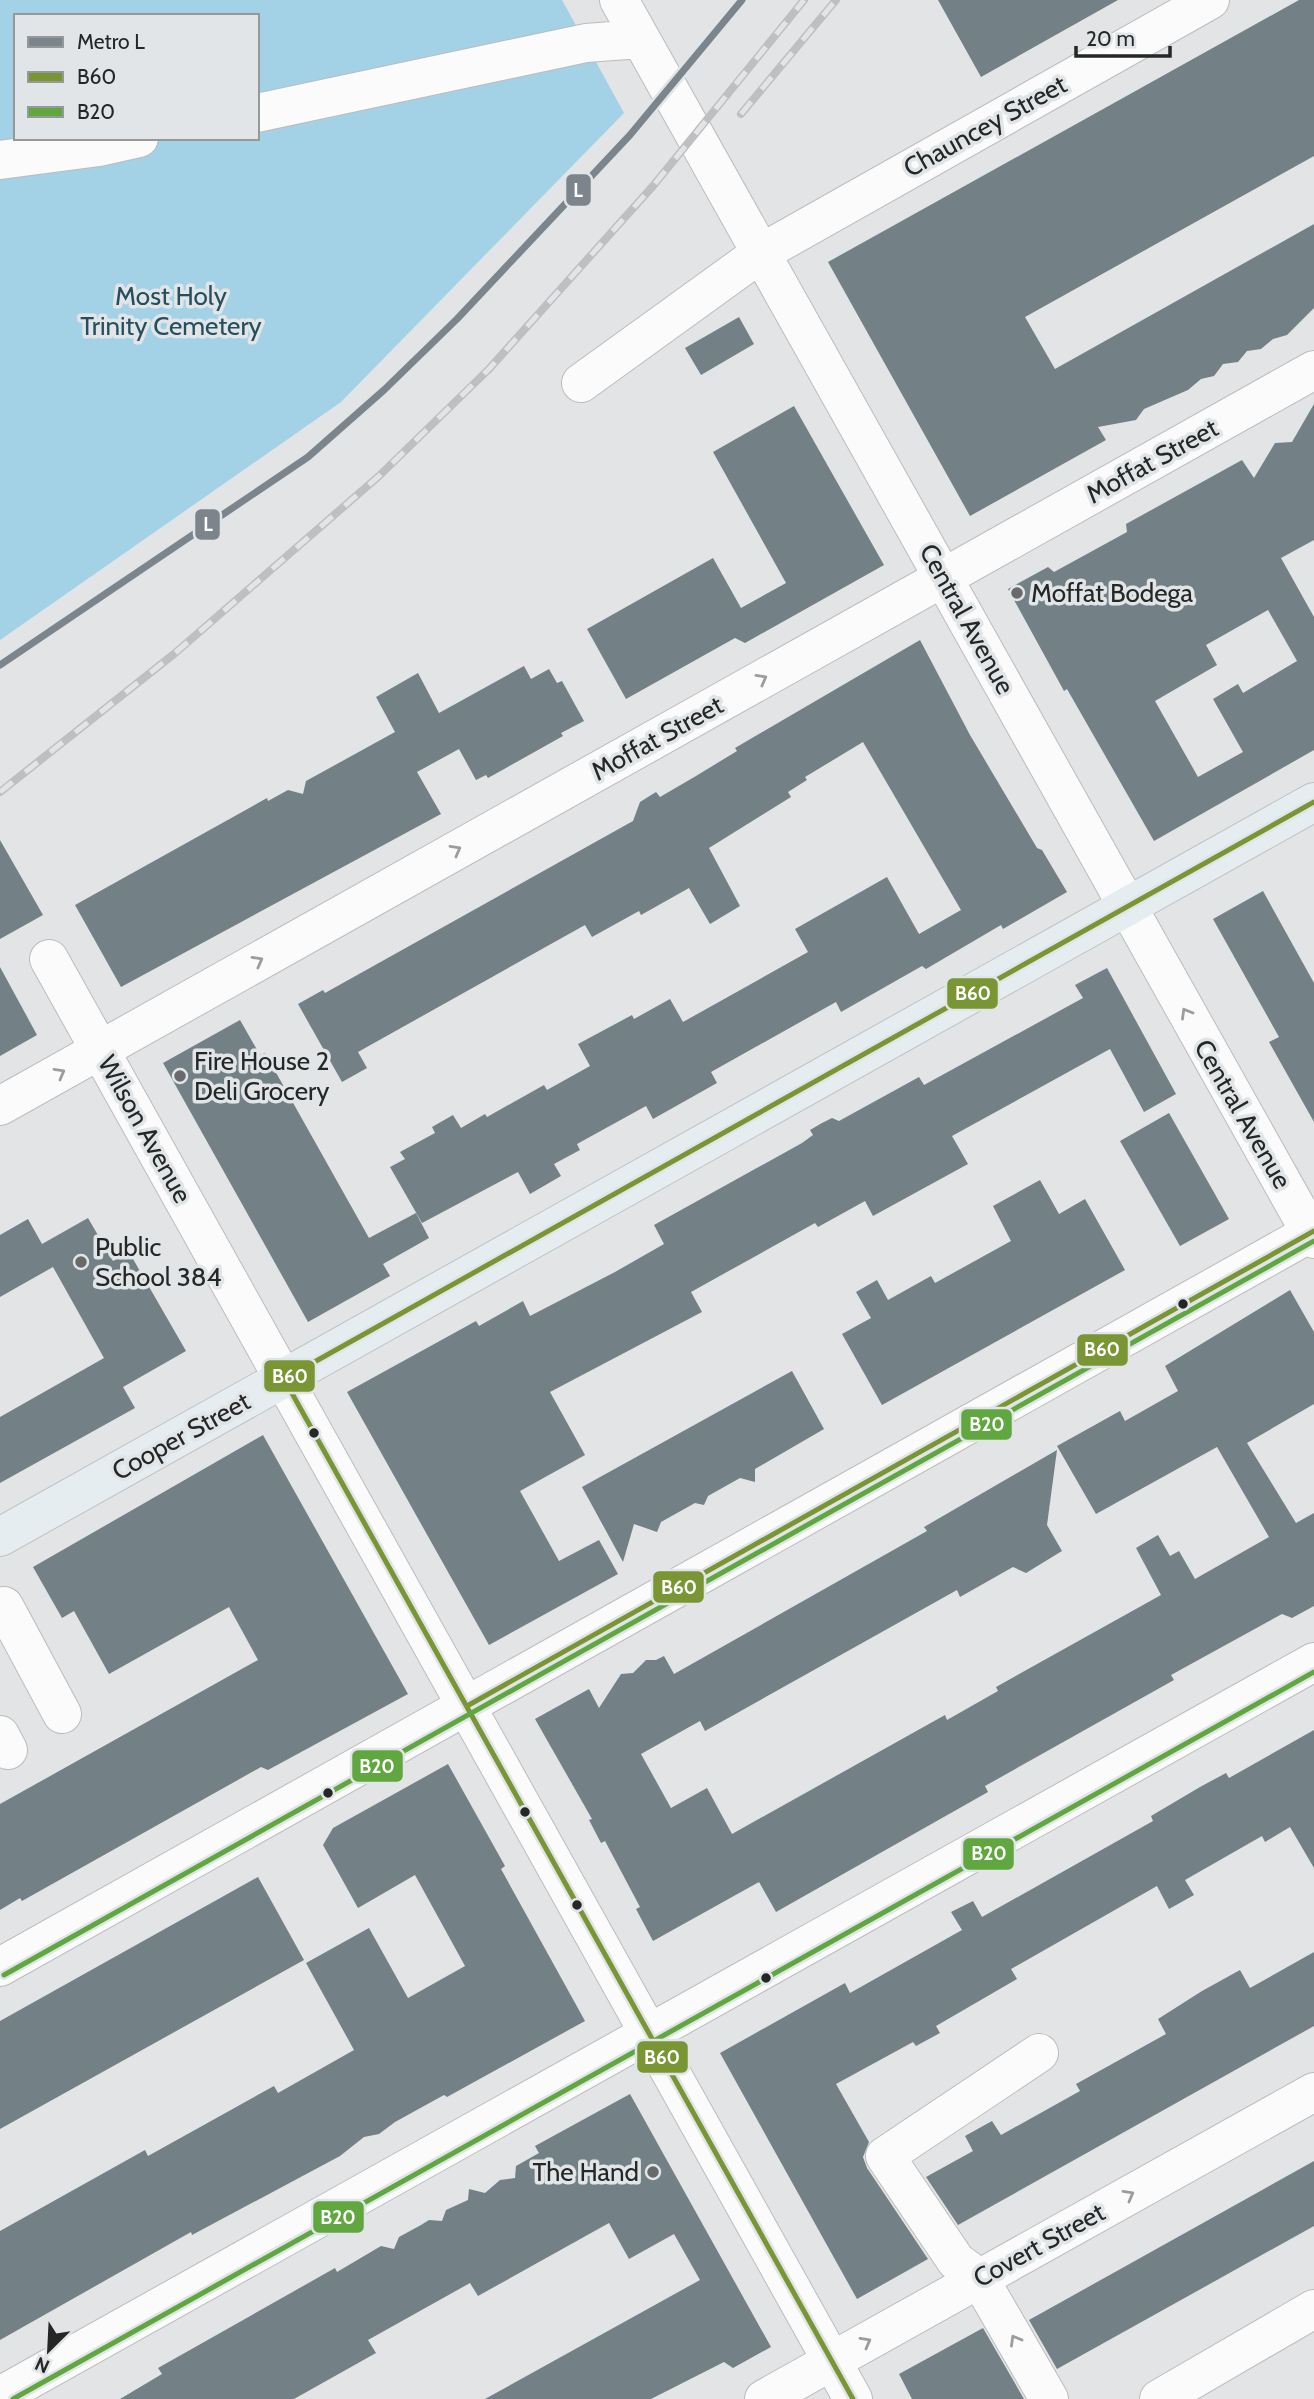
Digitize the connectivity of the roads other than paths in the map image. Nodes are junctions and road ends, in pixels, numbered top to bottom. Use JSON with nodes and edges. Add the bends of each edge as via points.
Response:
{"nodes":[{"id":1,"x":619,"y":0,"type":"edge"},
{"id":2,"x":1210,"y":0,"type":"edge"},
{"id":3,"x":640,"y":39,"type":"junction"},
{"id":4,"x":259,"y":113,"type":"edge"},
{"id":5,"x":126,"y":140,"type":"edge"},
{"id":6,"x":0,"y":160,"type":"edge"},
{"id":7,"x":761,"y":253,"type":"junction"},
{"id":8,"x":1314,"y":370,"type":"edge"},
{"id":9,"x":581,"y":383,"type":"dead end"},
{"id":10,"x":944,"y":577,"type":"junction"},
{"id":11,"x":1314,"y":802,"type":"edge"},
{"id":12,"x":1125,"y":907,"type":"junction"},
{"id":13,"x":49,"y":959,"type":"dead end"},
{"id":14,"x":100,"y":1050,"type":"junction"},
{"id":15,"x":0,"y":1106,"type":"edge"},
{"id":16,"x":1313,"y":1235,"type":"edge"},
{"id":17,"x":284,"y":1379,"type":"junction"},
{"id":18,"x":0,"y":1536,"type":"edge"},
{"id":19,"x":0,"y":1608,"type":"edge"},
{"id":20,"x":1314,"y":1662,"type":"edge"},
{"id":21,"x":467,"y":1706,"type":"junction"},
{"id":22,"x":62,"y":1714,"type":"dead end"},
{"id":23,"x":0,"y":1967,"type":"edge"},
{"id":24,"x":649,"y":2033,"type":"junction"},
{"id":25,"x":1039,"y":2053,"type":"dead end"},
{"id":26,"x":1314,"y":2092,"type":"edge"},
{"id":27,"x":979,"y":2278,"type":"junction"},
{"id":28,"x":1314,"y":2309,"type":"edge"},
{"id":29,"x":832,"y":2361,"type":"junction"},
{"id":30,"x":0,"y":2396,"type":"edge"},
{"id":31,"x":764,"y":2399,"type":"edge"},
{"id":32,"x":853,"y":2399,"type":"edge"},
{"id":33,"x":1049,"y":2399,"type":"edge"},
{"id":34,"x":1159,"y":2399,"type":"edge"}],
"edges":[{"from":1,"to":3,"type":"street","name":"Central Avenue"},
{"from":2,"to":7,"type":"street","name":"Chauncey Street"},
{"from":3,"to":4,"type":"street","via":[[586,43]]},
{"from":3,"to":7,"type":"street","name":"Central Avenue"},
{"from":5,"to":6,"type":"street"},
{"from":7,"to":9,"type":"street","name":"Chauncey Street"},
{"from":7,"to":10,"type":"street","name":"Central Avenue"},
{"from":8,"to":10,"type":"street","name":"Moffat Street"},
{"from":10,"to":12,"type":"street","name":"Central Avenue"},
{"from":14,"to":10,"type":"street","name":"Moffat Street","one_way":true},
{"from":11,"to":12,"type":"main road","name":"Cooper Street"},
{"from":16,"to":12,"type":"street","name":"Central Avenue","one_way":true},
{"from":12,"to":17,"type":"main road","name":"Cooper Street"},
{"from":13,"to":14,"type":"street","name":"Wilson Avenue"},
{"from":15,"to":14,"type":"street","name":"Moffat Street","one_way":true},
{"from":14,"to":17,"type":"street","name":"Wilson Avenue"},
{"from":16,"to":21,"type":"street"},
{"from":17,"to":18,"type":"main road","name":"Cooper Street"},
{"from":17,"to":21,"type":"street","name":"Wilson Avenue"},
{"from":19,"to":22,"type":"street","via":[[4,1605]]},
{"from":20,"to":24,"type":"street"},
{"from":21,"to":23,"type":"street"},
{"from":21,"to":24,"type":"street","name":"Wilson Avenue"},
{"from":24,"to":29,"type":"street","name":"Wilson Avenue"},
{"from":24,"to":30,"type":"street"},
{"from":25,"to":27,"type":"street","via":[[885,2156],[956,2261]]},
{"from":27,"to":26,"type":"street","name":"Covert Street","one_way":true},
{"from":29,"to":27,"type":"street","name":"Covert Street","one_way":true},
{"from":33,"to":27,"type":"street","one_way":true},
{"from":28,"to":34,"type":"street"},
{"from":29,"to":31,"type":"street","name":"Covert Street"},
{"from":29,"to":32,"type":"street","name":"Wilson Avenue"}]}
